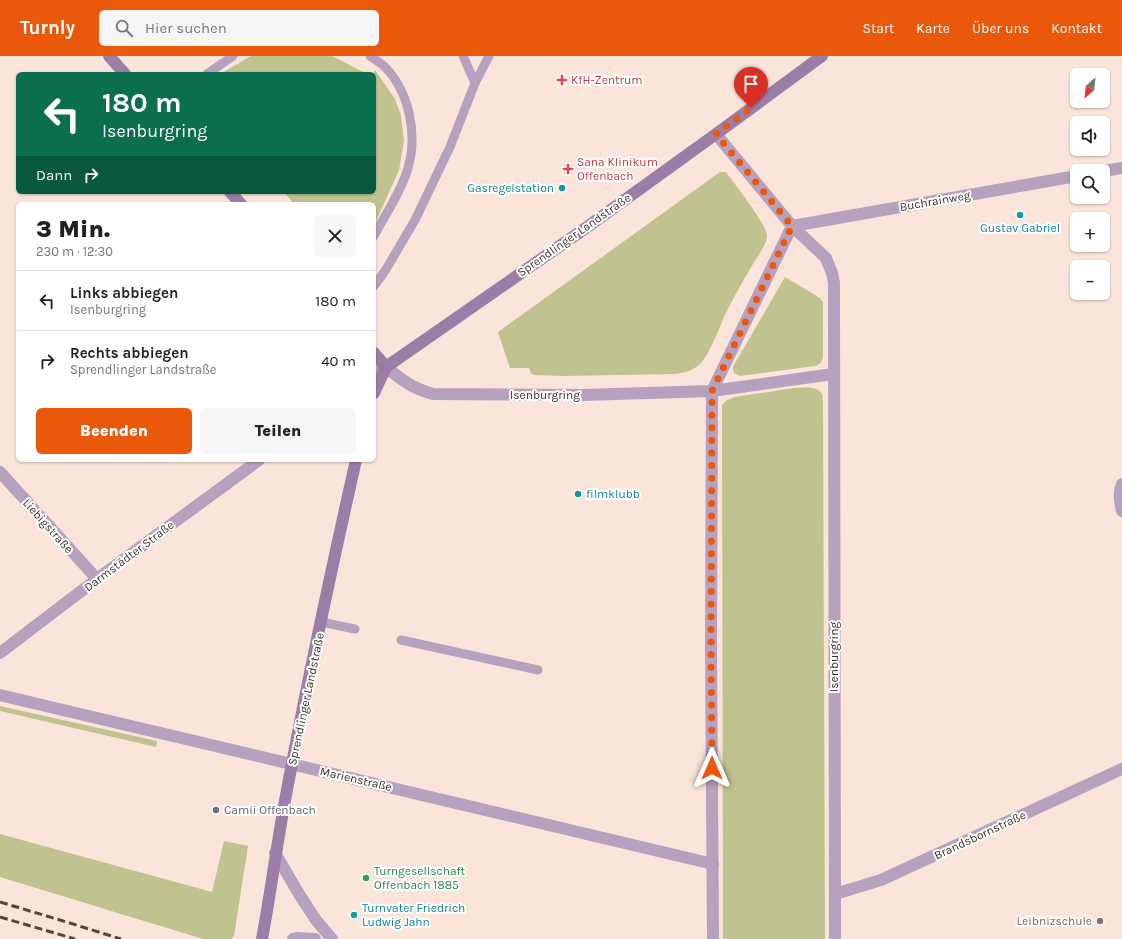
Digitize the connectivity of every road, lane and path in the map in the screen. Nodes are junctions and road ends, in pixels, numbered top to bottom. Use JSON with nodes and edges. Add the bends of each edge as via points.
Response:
{"nodes":[{"id":1,"x":109,"y":56,"type":"edge"},
{"id":2,"x":233,"y":56,"type":"edge"},
{"id":3,"x":370,"y":56,"type":"edge"},
{"id":4,"x":463,"y":56,"type":"edge"},
{"id":5,"x":489,"y":56,"type":"edge"},
{"id":6,"x":822,"y":56,"type":"edge"},
{"id":7,"x":123,"y":72,"type":"edge"},
{"id":8,"x":210,"y":72,"type":"edge"},
{"id":9,"x":475,"y":82,"type":"junction"},
{"id":10,"x":716,"y":134,"type":"junction"},
{"id":11,"x":1122,"y":168,"type":"edge"},
{"id":12,"x":1110,"y":170,"type":"edge"},
{"id":13,"x":1070,"y":177,"type":"edge"},
{"id":14,"x":232,"y":194,"type":"edge"},
{"id":15,"x":238,"y":202,"type":"edge"},
{"id":16,"x":792,"y":226,"type":"junction"},
{"id":17,"x":376,"y":232,"type":"edge"},
{"id":18,"x":376,"y":283,"type":"edge"},
{"id":19,"x":376,"y":355,"type":"edge"},
{"id":20,"x":386,"y":367,"type":"junction"},
{"id":21,"x":376,"y":374,"type":"edge"},
{"id":22,"x":833,"y":374,"type":"junction"},
{"id":23,"x":376,"y":389,"type":"edge"},
{"id":24,"x":712,"y":391,"type":"junction"},
{"id":25,"x":256,"y":462,"type":"edge"},
{"id":26,"x":356,"y":462,"type":"edge"},
{"id":27,"x":0,"y":472,"type":"edge"},
{"id":28,"x":1121,"y":487,"type":"edge"},
{"id":29,"x":1122,"y":511,"type":"edge"},
{"id":30,"x":97,"y":579,"type":"junction"},
{"id":31,"x":321,"y":622,"type":"junction"},
{"id":32,"x":355,"y":630,"type":"dead end"},
{"id":33,"x":401,"y":640,"type":"dead end"},
{"id":34,"x":0,"y":653,"type":"edge"},
{"id":35,"x":538,"y":670,"type":"dead end"},
{"id":36,"x":0,"y":694,"type":"edge"},
{"id":37,"x":292,"y":764,"type":"junction"},
{"id":38,"x":1122,"y":769,"type":"edge"},
{"id":39,"x":275,"y":853,"type":"junction"},
{"id":40,"x":713,"y":864,"type":"junction"},
{"id":41,"x":835,"y":894,"type":"junction"},
{"id":42,"x":262,"y":939,"type":"edge"},
{"id":43,"x":293,"y":939,"type":"edge"},
{"id":44,"x":315,"y":939,"type":"edge"},
{"id":45,"x":332,"y":939,"type":"edge"},
{"id":46,"x":713,"y":939,"type":"edge"},
{"id":47,"x":835,"y":939,"type":"edge"}],
"edges":[{"from":1,"to":7,"type":"main road"},
{"from":2,"to":8,"type":"lane"},
{"from":3,"to":17,"type":"lane","via":[[383,66],[401,91],[411,117],[413,138],[404,181]]},
{"from":4,"to":9,"type":"lane"},
{"from":5,"to":9,"type":"lane"},
{"from":6,"to":10,"type":"main road","name":"Sprendlinger Landstraße"},
{"from":9,"to":18,"type":"lane","via":[[450,147],[415,220]]},
{"from":10,"to":16,"type":"street","name":"Isenburgring"},
{"from":10,"to":20,"type":"main road","name":"Sprendlinger Landstraße"},
{"from":11,"to":12,"type":"street"},
{"from":13,"to":16,"type":"street","name":"Buchrainweg"},
{"from":14,"to":15,"type":"main road"},
{"from":16,"to":22,"type":"street","name":"Isenburgring","via":[[826,258],[832,273]]},
{"from":16,"to":24,"type":"street"},
{"from":19,"to":20,"type":"main road"},
{"from":20,"to":21,"type":"street"},
{"from":20,"to":23,"type":"main road"},
{"from":20,"to":24,"type":"street","name":"Isenburgring","via":[[404,382],[420,391],[433,394],[583,395]]},
{"from":22,"to":24,"type":"street","name":"Isenburgring"},
{"from":22,"to":41,"type":"street","name":"Isenburgring"},
{"from":24,"to":40,"type":"street"},
{"from":25,"to":30,"type":"street","name":"Darmstädter Straße"},
{"from":26,"to":31,"type":"main road","name":"Sprendlinger Landstraße"},
{"from":27,"to":30,"type":"street","name":"Liebigstraße"},
{"from":28,"to":29,"type":"street"},
{"from":30,"to":34,"type":"street","name":"Darmstädter Straße"},
{"from":31,"to":32,"type":"lane"},
{"from":31,"to":37,"type":"main road","name":"Sprendlinger Landstraße"},
{"from":33,"to":35,"type":"lane"},
{"from":36,"to":37,"type":"street","name":"Marienstraße"},
{"from":37,"to":39,"type":"main road","name":"Sprendlinger Landstraße"},
{"from":37,"to":40,"type":"street","name":"Marienstraße"},
{"from":38,"to":41,"type":"street","name":"Brandsbornstraße","via":[[881,880]]},
{"from":39,"to":42,"type":"main road","name":"Sprendlinger Landstraße"},
{"from":39,"to":45,"type":"street","via":[[316,920]]},
{"from":40,"to":46,"type":"street"},
{"from":41,"to":47,"type":"street","name":"Isenburgring"},
{"from":43,"to":44,"type":"street"}]}
